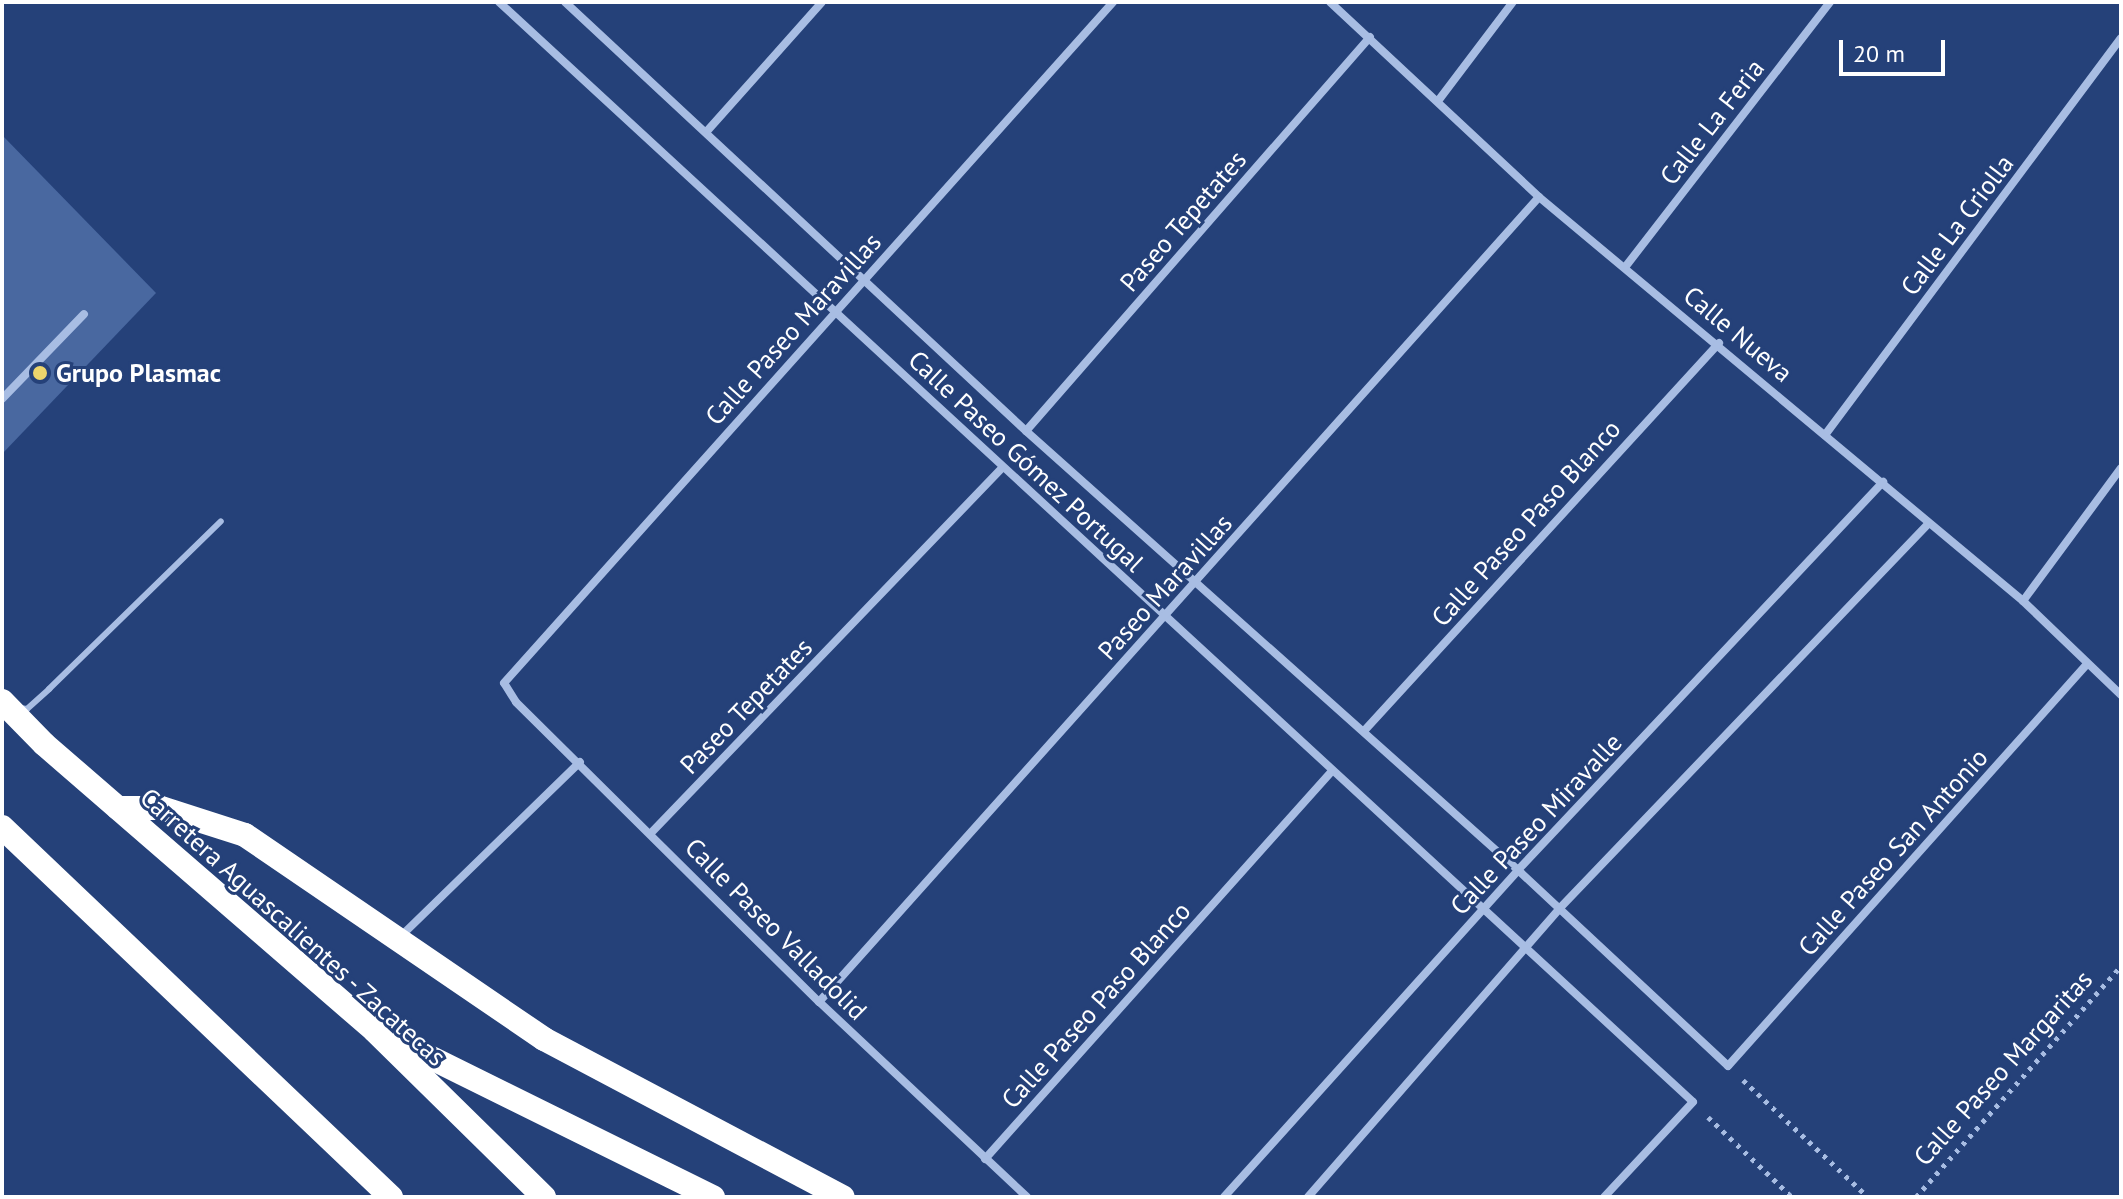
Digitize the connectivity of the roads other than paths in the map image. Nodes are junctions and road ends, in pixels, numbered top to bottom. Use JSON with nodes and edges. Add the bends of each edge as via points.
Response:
{"nodes":[{"id":1,"x":499,"y":2,"type":"edge"},
{"id":2,"x":565,"y":2,"type":"edge"},
{"id":3,"x":822,"y":2,"type":"edge"},
{"id":4,"x":1113,"y":2,"type":"edge"},
{"id":5,"x":1330,"y":2,"type":"edge"},
{"id":6,"x":1513,"y":2,"type":"edge"},
{"id":7,"x":1830,"y":2,"type":"edge"},
{"id":8,"x":1370,"y":37,"type":"junction"},
{"id":9,"x":2121,"y":38,"type":"edge"},
{"id":10,"x":1438,"y":101,"type":"junction"},
{"id":11,"x":708,"y":130,"type":"junction"},
{"id":12,"x":1539,"y":197,"type":"junction"},
{"id":13,"x":1626,"y":266,"type":"junction"},
{"id":14,"x":864,"y":281,"type":"junction"},
{"id":15,"x":834,"y":311,"type":"junction"},
{"id":16,"x":84,"y":314,"type":"dead end"},
{"id":17,"x":1719,"y":343,"type":"junction"},
{"id":18,"x":2,"y":399,"type":"edge"},
{"id":19,"x":1026,"y":431,"type":"junction"},
{"id":20,"x":1825,"y":435,"type":"junction"},
{"id":21,"x":1002,"y":468,"type":"junction"},
{"id":22,"x":2121,"y":468,"type":"edge"},
{"id":23,"x":1883,"y":482,"type":"junction"},
{"id":24,"x":221,"y":521,"type":"dead end"},
{"id":25,"x":1927,"y":525,"type":"junction"},
{"id":26,"x":1198,"y":582,"type":"junction"},
{"id":27,"x":2023,"y":601,"type":"junction"},
{"id":28,"x":1165,"y":617,"type":"junction"},
{"id":29,"x":2087,"y":664,"type":"junction"},
{"id":30,"x":504,"y":683,"type":"joint"},
{"id":31,"x":2121,"y":695,"type":"edge"},
{"id":32,"x":5,"y":704,"type":"edge"},
{"id":33,"x":1364,"y":731,"type":"junction"},
{"id":34,"x":580,"y":762,"type":"junction"},
{"id":35,"x":1332,"y":771,"type":"junction"},
{"id":36,"x":118,"y":808,"type":"junction"},
{"id":37,"x":2,"y":827,"type":"edge"},
{"id":38,"x":651,"y":833,"type":"junction"},
{"id":39,"x":1518,"y":870,"type":"junction"},
{"id":40,"x":1486,"y":907,"type":"junction"},
{"id":41,"x":1559,"y":909,"type":"junction"},
{"id":42,"x":398,"y":939,"type":"junction"},
{"id":43,"x":1527,"y":946,"type":"junction"},
{"id":44,"x":819,"y":1002,"type":"junction"},
{"id":45,"x":375,"y":1031,"type":"junction"},
{"id":46,"x":1728,"y":1066,"type":"joint"},
{"id":47,"x":985,"y":1159,"type":"junction"},
{"id":48,"x":391,"y":1197,"type":"edge"},
{"id":49,"x":544,"y":1197,"type":"edge"},
{"id":50,"x":713,"y":1197,"type":"edge"},
{"id":51,"x":843,"y":1197,"type":"edge"},
{"id":52,"x":1027,"y":1197,"type":"edge"},
{"id":53,"x":1224,"y":1197,"type":"edge"},
{"id":54,"x":1308,"y":1197,"type":"edge"},
{"id":55,"x":1604,"y":1197,"type":"edge"}],
"edges":[{"from":1,"to":15,"type":"street","name":"Calle Paseo Gómez Portugal"},
{"from":2,"to":11,"type":"street","name":"Calle Paseo Gómez Portugal"},
{"from":3,"to":11,"type":"street"},
{"from":4,"to":14,"type":"street","name":"Calle Paseo Maravillas"},
{"from":5,"to":8,"type":"street","name":"Calle Nueva"},
{"from":6,"to":10,"type":"street"},
{"from":7,"to":13,"type":"street","name":"Calle La Feria"},
{"from":8,"to":10,"type":"street","name":"Calle Nueva"},
{"from":8,"to":19,"type":"street","name":"Paseo Tepetates"},
{"from":9,"to":20,"type":"street","name":"Calle La Criolla"},
{"from":10,"to":12,"type":"street","name":"Calle Nueva"},
{"from":11,"to":14,"type":"street","name":"Calle Paseo Gómez Portugal"},
{"from":12,"to":13,"type":"street","name":"Calle Nueva"},
{"from":12,"to":26,"type":"street","name":"Paseo Maravillas"},
{"from":13,"to":17,"type":"street","name":"Calle Nueva"},
{"from":14,"to":15,"type":"street","name":"Calle Paseo Maravillas"},
{"from":14,"to":19,"type":"street","name":"Calle Paseo Gómez Portugal"},
{"from":15,"to":21,"type":"street","name":"Calle Paseo Gómez Portugal"},
{"from":15,"to":30,"type":"street","name":"Calle Paseo Maravillas"},
{"from":16,"to":18,"type":"street"},
{"from":17,"to":20,"type":"street","name":"Calle Nueva"},
{"from":17,"to":33,"type":"street","name":"Calle Paseo Paso Blanco"},
{"from":19,"to":26,"type":"street","name":"Calle Paseo Gómez Portugal"},
{"from":20,"to":23,"type":"street","name":"Calle Nueva"},
{"from":21,"to":28,"type":"street","name":"Calle Paseo Gómez Portugal"},
{"from":21,"to":38,"type":"street","name":"Paseo Tepetates"},
{"from":22,"to":27,"type":"street"},
{"from":23,"to":25,"type":"street","name":"Calle Nueva"},
{"from":23,"to":39,"type":"street","name":"Calle Paseo Miravalle"},
{"from":24,"to":32,"type":"lane","via":[[27,709]]},
{"from":25,"to":27,"type":"street","name":"Calle Nueva"},
{"from":25,"to":41,"type":"street"},
{"from":26,"to":28,"type":"street","name":"Paseo Maravillas"},
{"from":26,"to":33,"type":"street","name":"Calle Paseo Gómez Portugal"},
{"from":27,"to":29,"type":"street","name":"Calle Nueva"},
{"from":28,"to":35,"type":"street","name":"Calle Paseo Gómez Portugal"},
{"from":28,"to":44,"type":"street","name":"Paseo Maravillas"},
{"from":29,"to":31,"type":"street","name":"Calle Nueva"},
{"from":29,"to":46,"type":"street","name":"Calle Paseo San Antonio"},
{"from":30,"to":34,"type":"street","name":"Calle Paseo Valladolid","via":[[516,702]]},
{"from":32,"to":36,"type":"highway","name":"Carretera Aguascalientes - Zacatecas"},
{"from":33,"to":39,"type":"street","name":"Calle Paseo Gómez Portugal"},
{"from":34,"to":38,"type":"street","name":"Calle Paseo Valladolid"},
{"from":34,"to":42,"type":"street"},
{"from":35,"to":40,"type":"street","name":"Calle Paseo Gómez Portugal"},
{"from":35,"to":47,"type":"street","name":"Calle Paseo Paso Blanco"},
{"from":36,"to":42,"type":"highway","via":[[161,808],[245,835]]},
{"from":36,"to":45,"type":"highway","name":"Carretera Aguascalientes - Zacatecas"},
{"from":37,"to":48,"type":"highway"},
{"from":38,"to":44,"type":"street","name":"Calle Paseo Valladolid"},
{"from":39,"to":40,"type":"street","name":"Calle Paseo Miravalle"},
{"from":39,"to":41,"type":"street","name":"Calle Paseo Gómez Portugal"},
{"from":40,"to":43,"type":"street","name":"Calle Paseo Gómez Portugal"},
{"from":40,"to":53,"type":"street","name":"Calle Paseo Miravalle"},
{"from":41,"to":43,"type":"street"},
{"from":41,"to":46,"type":"street","name":"Calle Paseo Gómez Portugal"},
{"from":42,"to":51,"type":"highway","via":[[544,1039]]},
{"from":43,"to":54,"type":"street"},
{"from":43,"to":55,"type":"street","name":"Calle Paseo Gómez Portugal","via":[[1693,1102]]},
{"from":44,"to":47,"type":"street","name":"Calle Paseo Valladolid"},
{"from":45,"to":49,"type":"highway","name":"Carretera Aguascalientes - Zacatecas"},
{"from":45,"to":50,"type":"highway"},
{"from":47,"to":52,"type":"street","name":"Calle Paseo Valladolid"}]}
